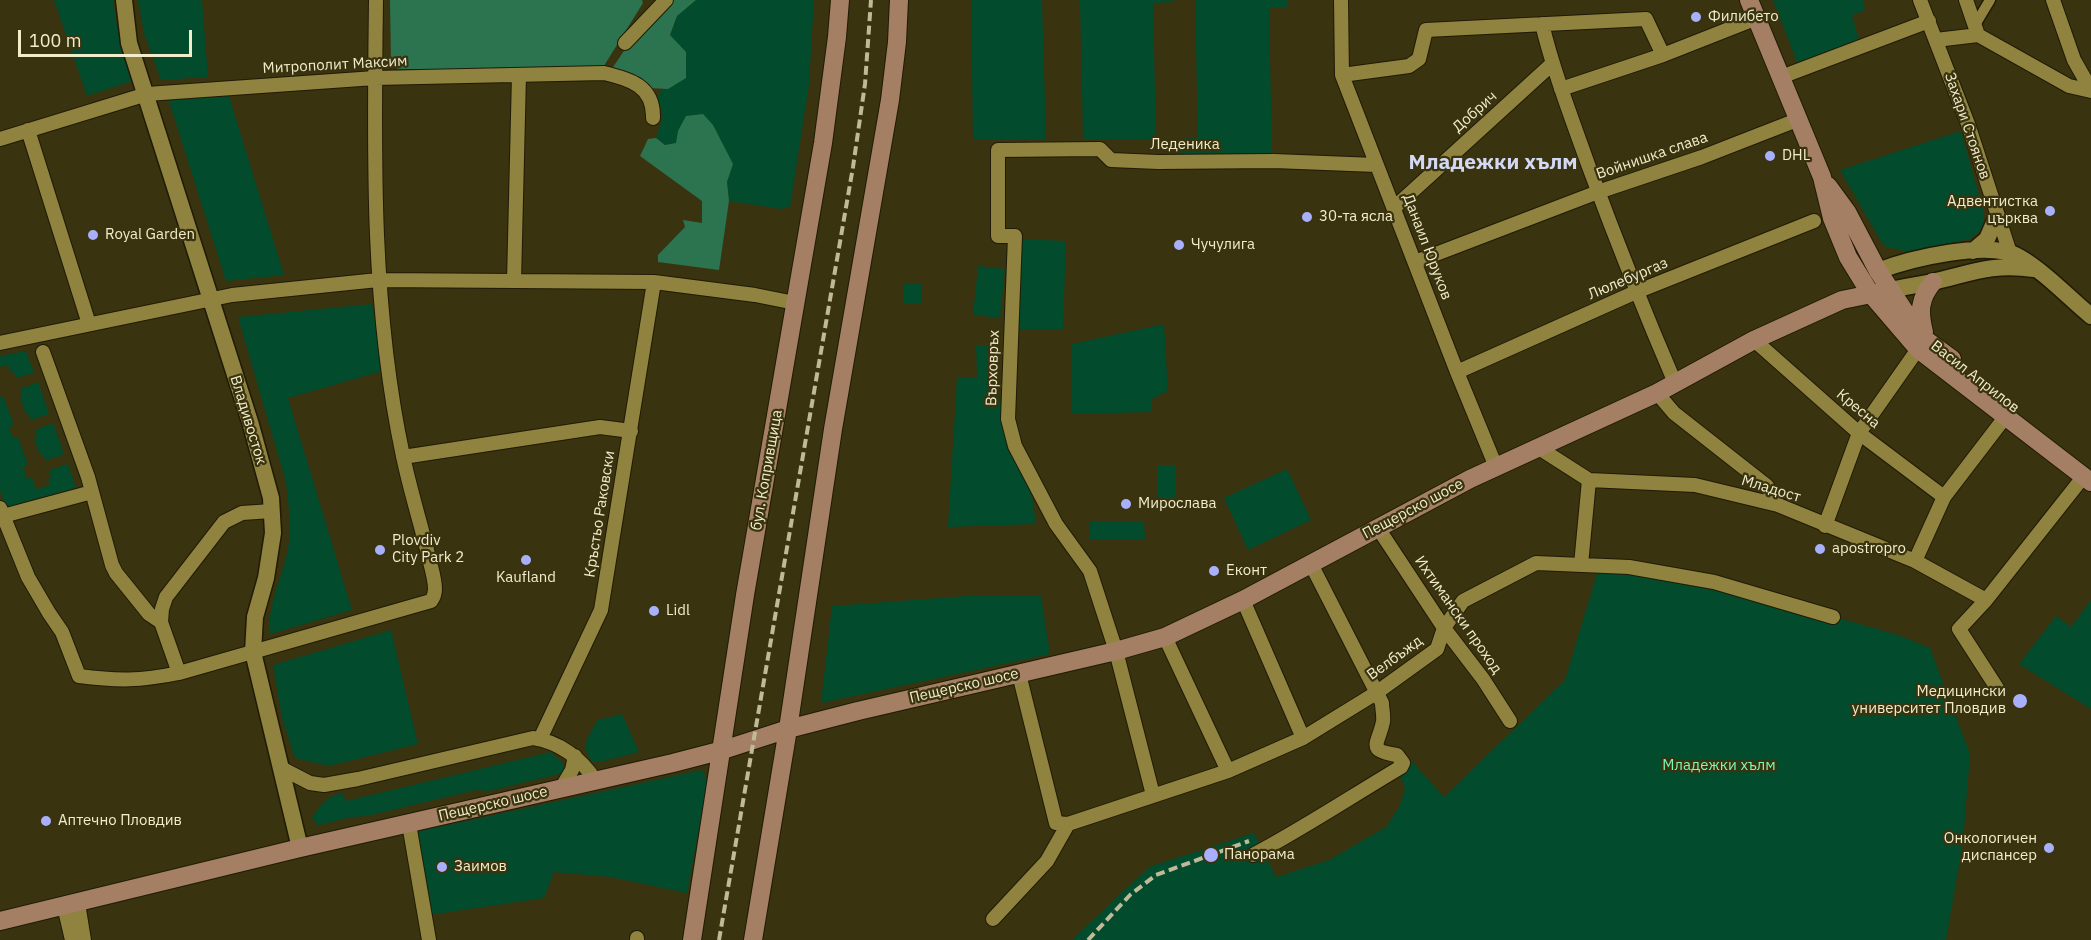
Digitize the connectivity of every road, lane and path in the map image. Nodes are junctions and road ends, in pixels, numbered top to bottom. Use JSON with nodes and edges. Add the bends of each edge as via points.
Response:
{"nodes":[{"id":1,"x":124,"y":0,"type":"edge"},
{"id":2,"x":376,"y":0,"type":"edge"},
{"id":3,"x":666,"y":0,"type":"edge"},
{"id":4,"x":840,"y":0,"type":"edge"},
{"id":5,"x":899,"y":0,"type":"edge"},
{"id":6,"x":1341,"y":0,"type":"edge"},
{"id":7,"x":1749,"y":0,"type":"edge"},
{"id":8,"x":1920,"y":0,"type":"edge"},
{"id":9,"x":1966,"y":0,"type":"edge"},
{"id":10,"x":1990,"y":0,"type":"edge"},
{"id":11,"x":2053,"y":0,"type":"edge"},
{"id":12,"x":1757,"y":18,"type":"junction"},
{"id":13,"x":1929,"y":21,"type":"junction"},
{"id":14,"x":1542,"y":24,"type":"junction"},
{"id":15,"x":1976,"y":30,"type":"junction"},
{"id":16,"x":1936,"y":40,"type":"junction"},
{"id":17,"x":626,"y":42,"type":"dead end"},
{"id":18,"x":1663,"y":55,"type":"junction"},
{"id":19,"x":1552,"y":64,"type":"junction"},
{"id":20,"x":519,"y":75,"type":"junction"},
{"id":21,"x":1342,"y":75,"type":"junction"},
{"id":22,"x":1781,"y":77,"type":"junction"},
{"id":23,"x":375,"y":78,"type":"junction"},
{"id":24,"x":1561,"y":89,"type":"junction"},
{"id":25,"x":2091,"y":91,"type":"edge"},
{"id":26,"x":147,"y":94,"type":"junction"},
{"id":27,"x":653,"y":118,"type":"dead end"},
{"id":28,"x":1790,"y":123,"type":"junction"},
{"id":29,"x":28,"y":130,"type":"junction"},
{"id":30,"x":0,"y":139,"type":"edge"},
{"id":31,"x":998,"y":150,"type":"joint"},
{"id":32,"x":1376,"y":165,"type":"junction"},
{"id":33,"x":1822,"y":177,"type":"junction"},
{"id":34,"x":1598,"y":192,"type":"junction"},
{"id":35,"x":1394,"y":208,"type":"junction"},
{"id":36,"x":1997,"y":216,"type":"junction"},
{"id":37,"x":1814,"y":221,"type":"dead end"},
{"id":38,"x":1973,"y":251,"type":"junction"},
{"id":39,"x":2010,"y":253,"type":"junction"},
{"id":40,"x":1415,"y":262,"type":"junction"},
{"id":41,"x":2036,"y":270,"type":"junction"},
{"id":42,"x":1878,"y":271,"type":"junction"},
{"id":43,"x":378,"y":280,"type":"junction"},
{"id":44,"x":514,"y":281,"type":"junction"},
{"id":45,"x":654,"y":282,"type":"junction"},
{"id":46,"x":1933,"y":282,"type":"junction"},
{"id":47,"x":1867,"y":287,"type":"junction"},
{"id":48,"x":1891,"y":290,"type":"junction"},
{"id":49,"x":1636,"y":292,"type":"junction"},
{"id":50,"x":209,"y":299,"type":"junction"},
{"id":51,"x":795,"y":303,"type":"junction"},
{"id":52,"x":2091,"y":316,"type":"edge"},
{"id":53,"x":89,"y":324,"type":"junction"},
{"id":54,"x":1754,"y":340,"type":"junction"},
{"id":55,"x":0,"y":343,"type":"edge"},
{"id":56,"x":1922,"y":345,"type":"junction"},
{"id":57,"x":43,"y":352,"type":"dead end"},
{"id":58,"x":1457,"y":372,"type":"junction"},
{"id":59,"x":1675,"y":383,"type":"junction"},
{"id":60,"x":1657,"y":393,"type":"junction"},
{"id":61,"x":2006,"y":416,"type":"junction"},
{"id":62,"x":631,"y":431,"type":"junction"},
{"id":63,"x":1859,"y":433,"type":"junction"},
{"id":64,"x":1539,"y":448,"type":"junction"},
{"id":65,"x":403,"y":457,"type":"junction"},
{"id":66,"x":1496,"y":467,"type":"junction"},
{"id":67,"x":2089,"y":475,"type":"edge"},
{"id":68,"x":1589,"y":480,"type":"junction"},
{"id":69,"x":92,"y":492,"type":"junction"},
{"id":70,"x":1944,"y":497,"type":"junction"},
{"id":71,"x":1778,"y":505,"type":"junction"},
{"id":72,"x":272,"y":511,"type":"junction"},
{"id":73,"x":2,"y":512,"type":"edge"},
{"id":74,"x":1825,"y":526,"type":"junction"},
{"id":75,"x":1378,"y":528,"type":"junction"},
{"id":76,"x":1915,"y":561,"type":"junction"},
{"id":77,"x":1311,"y":564,"type":"junction"},
{"id":78,"x":1581,"y":565,"type":"junction"},
{"id":79,"x":1243,"y":600,"type":"junction"},
{"id":80,"x":1986,"y":600,"type":"junction"},
{"id":81,"x":1833,"y":617,"type":"dead end"},
{"id":82,"x":161,"y":622,"type":"junction"},
{"id":83,"x":1444,"y":627,"type":"junction"},
{"id":84,"x":1165,"y":637,"type":"junction"},
{"id":85,"x":1116,"y":651,"type":"junction"},
{"id":86,"x":254,"y":652,"type":"junction"},
{"id":87,"x":179,"y":673,"type":"junction"},
{"id":88,"x":1019,"y":674,"type":"junction"},
{"id":89,"x":1997,"y":688,"type":"dead end"},
{"id":90,"x":1376,"y":693,"type":"junction"},
{"id":91,"x":1510,"y":721,"type":"dead end"},
{"id":92,"x":788,"y":729,"type":"junction"},
{"id":93,"x":1303,"y":738,"type":"junction"},
{"id":94,"x":540,"y":739,"type":"junction"},
{"id":95,"x":723,"y":750,"type":"junction"},
{"id":96,"x":575,"y":756,"type":"junction"},
{"id":97,"x":281,"y":768,"type":"junction"},
{"id":98,"x":1228,"y":771,"type":"junction"},
{"id":99,"x":596,"y":780,"type":"junction"},
{"id":100,"x":562,"y":787,"type":"junction"},
{"id":101,"x":1153,"y":795,"type":"junction"},
{"id":102,"x":408,"y":824,"type":"junction"},
{"id":103,"x":1068,"y":824,"type":"junction"},
{"id":104,"x":300,"y":848,"type":"junction"},
{"id":105,"x":1253,"y":855,"type":"dead end"},
{"id":106,"x":71,"y":904,"type":"junction"},
{"id":107,"x":993,"y":918,"type":"dead end"},
{"id":108,"x":0,"y":921,"type":"edge"},
{"id":109,"x":72,"y":940,"type":"edge"},
{"id":110,"x":84,"y":940,"type":"edge"},
{"id":111,"x":429,"y":940,"type":"edge"},
{"id":112,"x":692,"y":940,"type":"edge"},
{"id":113,"x":753,"y":940,"type":"edge"}],
"edges":[{"from":1,"to":26,"type":"street","name":"Владивосток","via":[[129,43]]},
{"from":2,"to":23,"type":"street"},
{"from":3,"to":17,"type":"street"},
{"from":4,"to":51,"type":"main road","name":"бул. Копривщица","via":[[823,143]]},
{"from":5,"to":92,"type":"main road","via":[[890,100],[833,429]]},
{"from":6,"to":21,"type":"street","name":"Данаил Юруков"},
{"from":7,"to":12,"type":"main road","name":"Васил Априлов"},
{"from":8,"to":13,"type":"street","name":"Захари Стоянов"},
{"from":9,"to":15,"type":"street"},
{"from":10,"to":15,"type":"street"},
{"from":11,"to":25,"type":"street","via":[[2074,60]]},
{"from":12,"to":18,"type":"street"},
{"from":12,"to":22,"type":"main road","name":"Васил Априлов"},
{"from":13,"to":16,"type":"street","name":"Захари Стоянов"},
{"from":13,"to":22,"type":"street"},
{"from":14,"to":18,"type":"street","via":[[1646,19]]},
{"from":14,"to":19,"type":"street"},
{"from":14,"to":21,"type":"street","via":[[1426,30],[1419,59],[1409,66]]},
{"from":15,"to":16,"type":"street"},
{"from":15,"to":25,"type":"street","via":[[2069,86]]},
{"from":16,"to":36,"type":"street","name":"Захари Стоянов"},
{"from":18,"to":24,"type":"street"},
{"from":19,"to":24,"type":"street"},
{"from":19,"to":35,"type":"street","name":"Добрич"},
{"from":20,"to":23,"type":"street","name":"Митрополит Максим"},
{"from":20,"to":27,"type":"street","name":"Митрополит Максим","via":[[604,73],[631,79],[653,105]]},
{"from":20,"to":44,"type":"street"},
{"from":21,"to":32,"type":"street","name":"Данаил Юруков"},
{"from":22,"to":28,"type":"main road","name":"Васил Априлов"},
{"from":23,"to":26,"type":"street","name":"Митрополит Максим"},
{"from":23,"to":43,"type":"street"},
{"from":24,"to":34,"type":"street"},
{"from":26,"to":29,"type":"street","name":"Митрополит Максим"},
{"from":26,"to":50,"type":"street","name":"Владивосток"},
{"from":28,"to":33,"type":"main road","name":"Васил Априлов"},
{"from":28,"to":34,"type":"street","name":"Войнишка слава"},
{"from":29,"to":30,"type":"street","name":"Митрополит Максим"},
{"from":29,"to":53,"type":"street"},
{"from":31,"to":32,"type":"street","name":"Леденика","via":[[1100,149],[1111,160],[1158,162]]},
{"from":31,"to":85,"type":"street","name":"Върховръх","via":[[998,236],[1015,236],[1008,419],[1015,446],[1056,524],[1090,571]]},
{"from":32,"to":35,"type":"street","name":"Данаил Юруков"},
{"from":33,"to":42,"type":"main road","name":"Васил Априлов","via":[[1847,212]]},
{"from":33,"to":47,"type":"main road","name":"Васил Априлов","via":[[1848,257]]},
{"from":34,"to":40,"type":"street","name":"Войнишка слава"},
{"from":34,"to":49,"type":"street"},
{"from":35,"to":40,"type":"street","name":"Данаил Юруков"},
{"from":36,"to":38,"type":"street","via":[[1987,239]]},
{"from":36,"to":39,"type":"street","name":"Захари Стоянов"},
{"from":37,"to":49,"type":"street","name":"Люлебургаз"},
{"from":38,"to":39,"type":"street","via":[[1993,249]]},
{"from":38,"to":42,"type":"street","via":[[1916,259]]},
{"from":39,"to":41,"type":"street"},
{"from":40,"to":58,"type":"street","name":"Данаил Юруков"},
{"from":41,"to":46,"type":"street","via":[[1986,268]]},
{"from":41,"to":52,"type":"street"},
{"from":42,"to":47,"type":"main road"},
{"from":42,"to":48,"type":"main road","name":"Васил Априлов"},
{"from":43,"to":44,"type":"street"},
{"from":43,"to":50,"type":"street"},
{"from":43,"to":65,"type":"street"},
{"from":44,"to":45,"type":"street"},
{"from":45,"to":51,"type":"street"},
{"from":45,"to":62,"type":"street","name":"Кръстьо Раковски"},
{"from":46,"to":48,"type":"street"},
{"from":46,"to":56,"type":"main road","via":[[1919,309]]},
{"from":47,"to":48,"type":"main road","name":"Пещерско шосе"},
{"from":47,"to":54,"type":"main road","name":"Пещерско шосе"},
{"from":47,"to":56,"type":"main road","name":"Васил Априлов"},
{"from":48,"to":56,"type":"main road","name":"Васил Априлов"},
{"from":49,"to":58,"type":"street","name":"Люлебургаз"},
{"from":49,"to":59,"type":"street"},
{"from":50,"to":53,"type":"street"},
{"from":50,"to":72,"type":"street","name":"Владивосток","via":[[251,425]]},
{"from":51,"to":95,"type":"main road","name":"бул. Копривщица"},
{"from":53,"to":55,"type":"street"},
{"from":54,"to":59,"type":"main road","name":"Пещерско шосе"},
{"from":54,"to":63,"type":"street","name":"Кресна"},
{"from":56,"to":61,"type":"main road","name":"Васил Априлов"},
{"from":56,"to":63,"type":"street"},
{"from":56,"to":67,"type":"main road","name":"Васил Априлов"},
{"from":57,"to":69,"type":"street"},
{"from":58,"to":66,"type":"street","name":"Данаил Юруков"},
{"from":59,"to":60,"type":"main road","name":"Пещерско шосе"},
{"from":60,"to":64,"type":"main road","name":"Пещерско шосе"},
{"from":60,"to":71,"type":"street","via":[[1674,413],[1767,486]]},
{"from":61,"to":67,"type":"main road","name":"Васил Априлов"},
{"from":61,"to":70,"type":"street"},
{"from":62,"to":65,"type":"street","via":[[600,427]]},
{"from":62,"to":94,"type":"street","name":"Кръстьо Раковски","via":[[601,610]]},
{"from":63,"to":70,"type":"street","name":"Кресна"},
{"from":63,"to":74,"type":"street"},
{"from":64,"to":66,"type":"main road","name":"Пещерско шосе"},
{"from":64,"to":68,"type":"street","name":"Младост"},
{"from":65,"to":86,"type":"street","via":[[435,584],[431,601]]},
{"from":66,"to":75,"type":"main road","name":"Пещерско шосе"},
{"from":67,"to":80,"type":"street"},
{"from":68,"to":71,"type":"street","name":"Младост","via":[[1695,485]]},
{"from":68,"to":78,"type":"street"},
{"from":69,"to":73,"type":"street"},
{"from":69,"to":82,"type":"street","via":[[116,573],[149,614]]},
{"from":70,"to":76,"type":"street"},
{"from":71,"to":74,"type":"street","name":"Младост"},
{"from":72,"to":82,"type":"street","via":[[242,513],[224,522],[166,597]]},
{"from":72,"to":86,"type":"street","name":"Владивосток","via":[[273,533],[255,617]]},
{"from":73,"to":87,"type":"street","via":[[28,577],[62,632],[79,676],[148,680]]},
{"from":74,"to":76,"type":"street","name":"Младост"},
{"from":75,"to":77,"type":"main road","name":"Пещерско шосе"},
{"from":75,"to":83,"type":"street","name":"Ихтимански проход"},
{"from":76,"to":80,"type":"street","name":"Младост"},
{"from":77,"to":79,"type":"main road","name":"Пещерско шосе"},
{"from":77,"to":90,"type":"street"},
{"from":78,"to":81,"type":"street","name":"Велбъжд","via":[[1629,567],[1714,582]]},
{"from":78,"to":83,"type":"street","name":"Велбъжд","via":[[1536,563],[1464,601]]},
{"from":79,"to":84,"type":"main road","name":"Пещерско шосе"},
{"from":79,"to":93,"type":"street"},
{"from":80,"to":89,"type":"street","via":[[1959,629]]},
{"from":82,"to":87,"type":"street"},
{"from":83,"to":90,"type":"street","name":"Велбъжд","via":[[1437,649]]},
{"from":83,"to":91,"type":"street","name":"Ихтимански проход"},
{"from":84,"to":85,"type":"main road","name":"Пещерско шосе"},
{"from":84,"to":98,"type":"street"},
{"from":85,"to":88,"type":"main road","name":"Пещерско шосе"},
{"from":85,"to":101,"type":"street"},
{"from":86,"to":87,"type":"street"},
{"from":86,"to":97,"type":"street","name":"Владивосток"},
{"from":88,"to":92,"type":"main road","name":"Пещерско шосе"},
{"from":88,"to":103,"type":"street","via":[[1056,823]]},
{"from":90,"to":93,"type":"street","name":"Велбъжд"},
{"from":90,"to":105,"type":"street","via":[[1382,703],[1383,722],[1375,743],[1380,752],[1397,755],[1403,763],[1401,767]]},
{"from":92,"to":95,"type":"main road","name":"Пещерско шосе"},
{"from":92,"to":113,"type":"main road"},
{"from":93,"to":98,"type":"street","name":"Велбъжд"},
{"from":94,"to":96,"type":"street"},
{"from":94,"to":97,"type":"street","via":[[324,785],[310,783]]},
{"from":95,"to":99,"type":"main road","name":"Пещерско шосе"},
{"from":95,"to":112,"type":"main road","name":"бул. Копривщица"},
{"from":96,"to":99,"type":"street"},
{"from":96,"to":100,"type":"street"},
{"from":97,"to":104,"type":"street","name":"Владивосток"},
{"from":98,"to":101,"type":"street","name":"Велбъжд"},
{"from":99,"to":100,"type":"main road","name":"Пещерско шосе"},
{"from":100,"to":102,"type":"main road","name":"Пещерско шосе"},
{"from":101,"to":103,"type":"street","name":"Велбъжд"},
{"from":102,"to":104,"type":"main road","name":"Пещерско шосе"},
{"from":102,"to":111,"type":"street"},
{"from":103,"to":107,"type":"street","via":[[1047,861]]},
{"from":104,"to":106,"type":"main road","name":"Пещерско шосе"},
{"from":106,"to":108,"type":"main road","name":"Пещерско шосе"},
{"from":106,"to":109,"type":"street"},
{"from":106,"to":110,"type":"street"}]}
